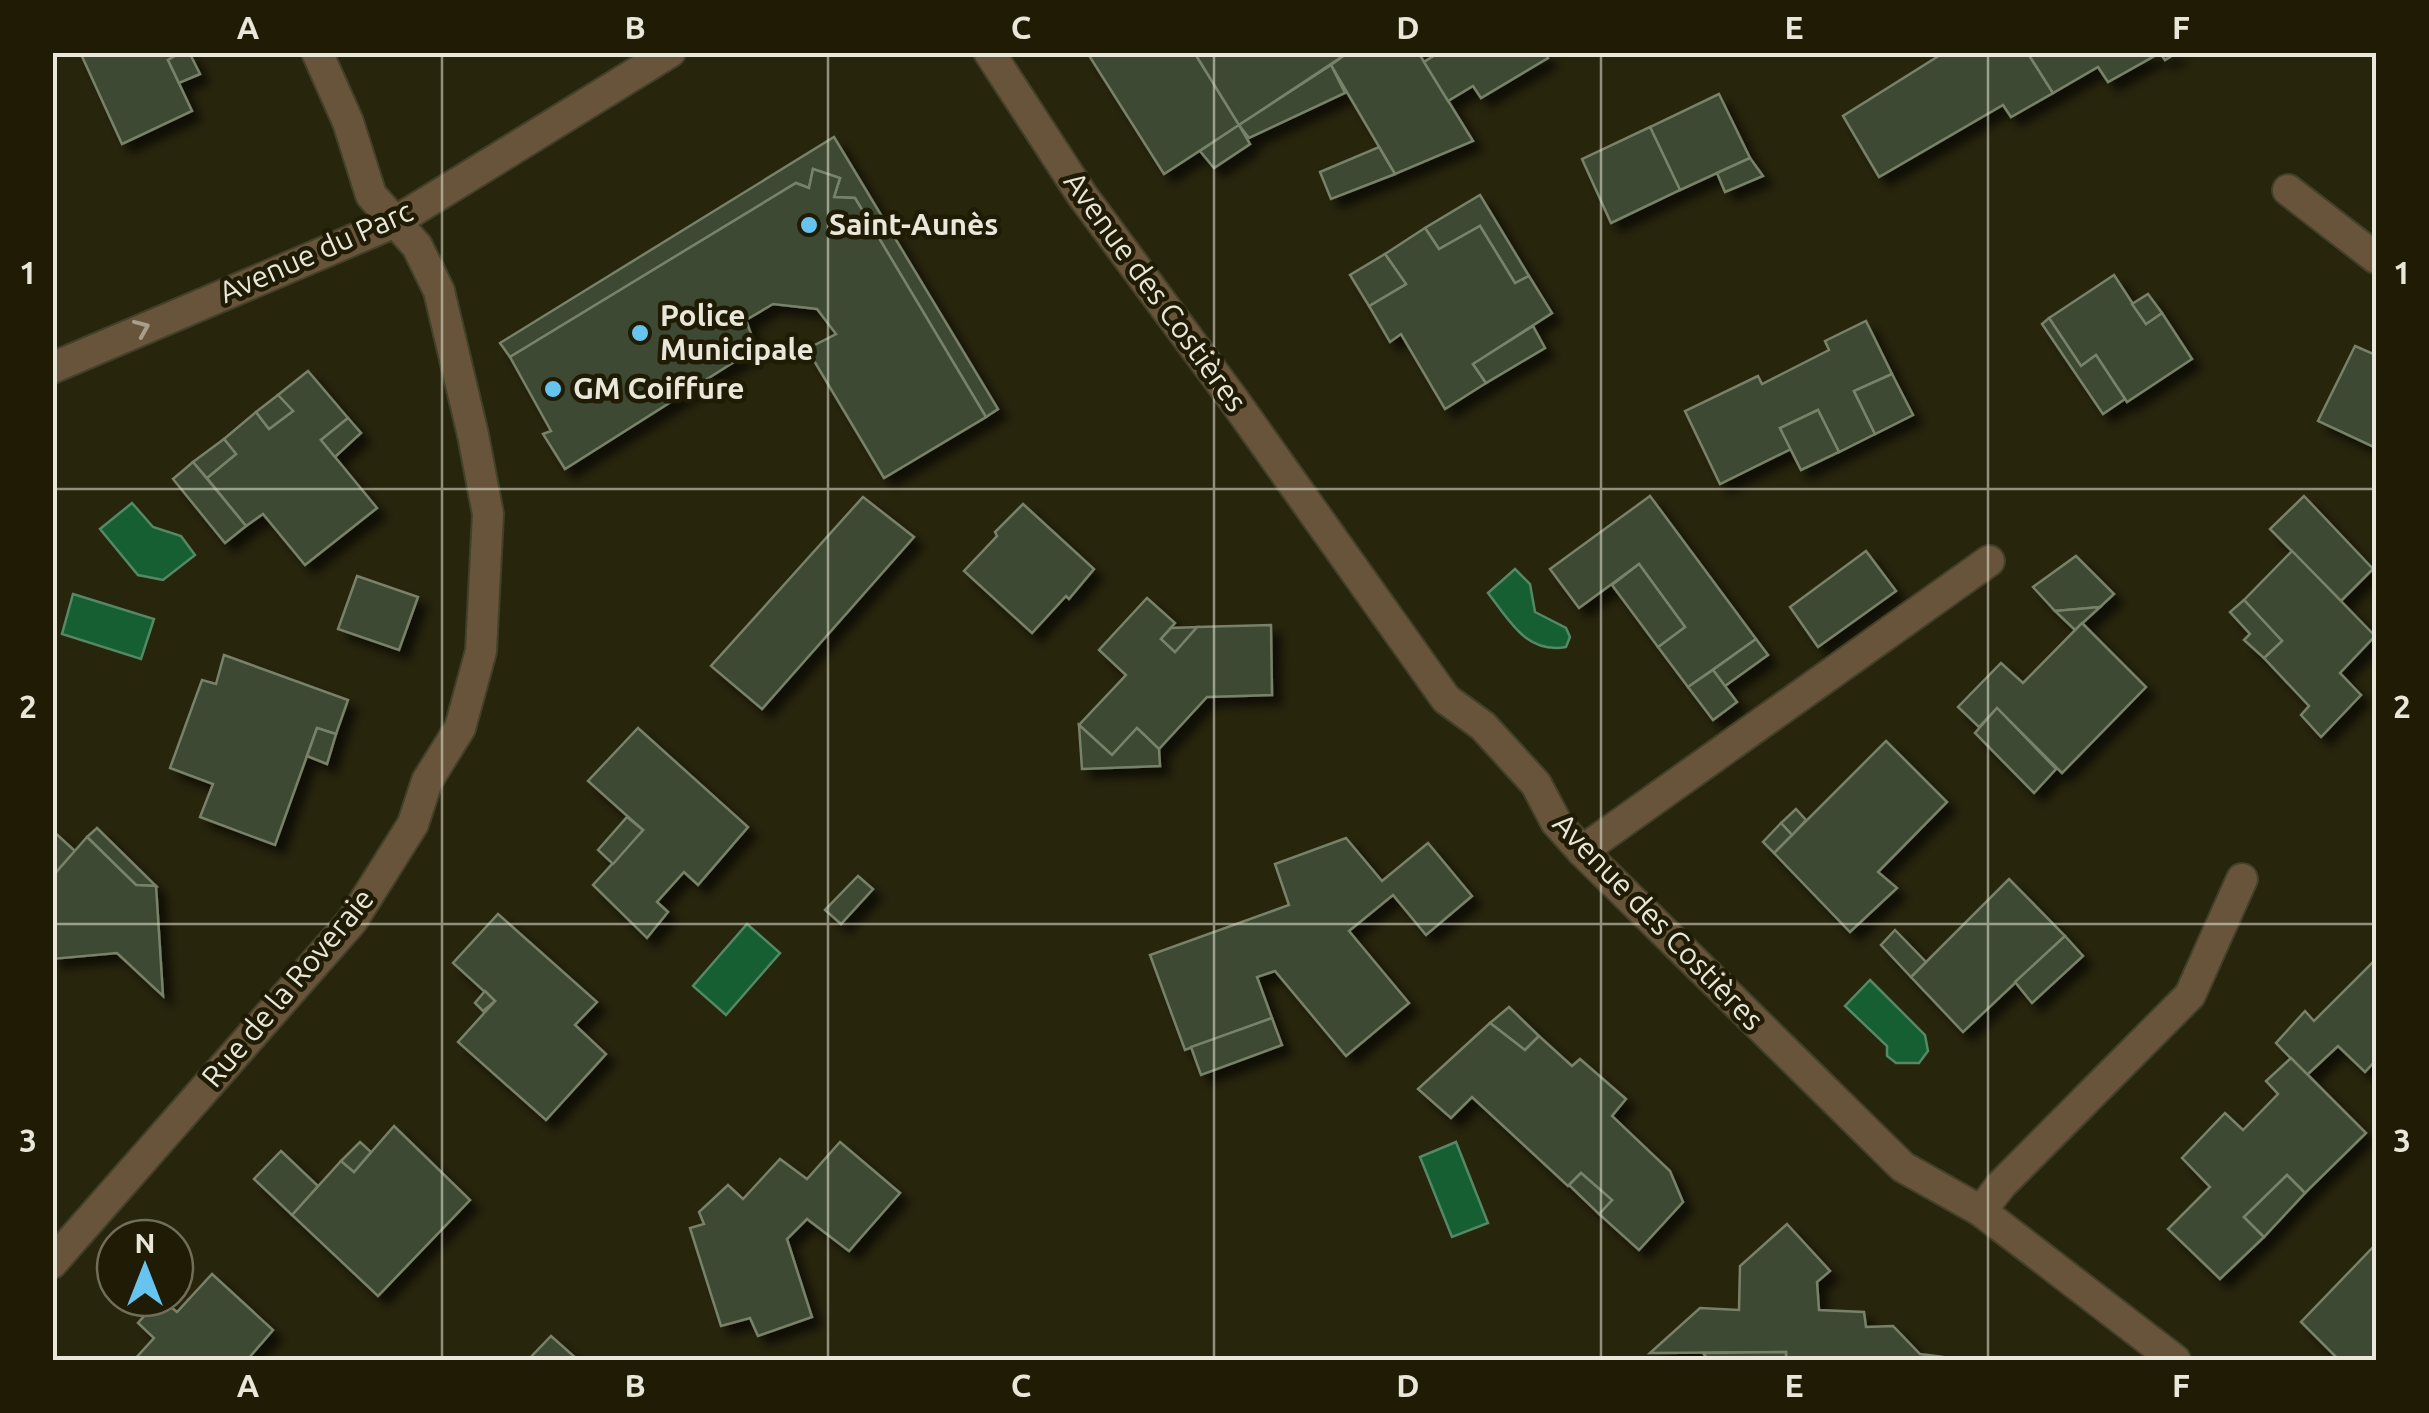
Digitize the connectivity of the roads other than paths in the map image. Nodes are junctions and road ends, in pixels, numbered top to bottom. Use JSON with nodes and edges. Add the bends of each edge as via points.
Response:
{"nodes":[{"id":1,"x":317,"y":52,"type":"edge"},
{"id":2,"x":670,"y":52,"type":"edge"},
{"id":3,"x":989,"y":52,"type":"edge"},
{"id":4,"x":2288,"y":190,"type":"dead end"},
{"id":5,"x":393,"y":223,"type":"junction"},
{"id":6,"x":2376,"y":258,"type":"edge"},
{"id":7,"x":52,"y":368,"type":"edge"},
{"id":8,"x":1989,"y":561,"type":"dead end"},
{"id":9,"x":1582,"y":851,"type":"junction"},
{"id":10,"x":2242,"y":879,"type":"dead end"},
{"id":11,"x":1981,"y":1211,"type":"junction"},
{"id":12,"x":52,"y":1264,"type":"edge"},
{"id":13,"x":2175,"y":1360,"type":"edge"}],
"edges":[{"from":1,"to":5,"type":"street","name":"Rue de la Roveraie","via":[[371,195]]},
{"from":2,"to":5,"type":"street","name":"Avenue du Parc"},
{"from":3,"to":9,"type":"street","name":"Avenue des Costières","via":[[1082,195],[1446,699],[1483,726],[1536,784],[1556,822]]},
{"from":4,"to":6,"type":"street"},
{"from":7,"to":5,"type":"street","name":"Avenue du Parc","one_way":true},
{"from":5,"to":12,"type":"street","name":"Rue de la Roveraie","via":[[417,246],[439,291],[488,514],[481,651],[460,728],[427,782],[414,824],[352,921]]},
{"from":8,"to":9,"type":"street"},
{"from":9,"to":11,"type":"street","name":"Avenue des Costières","via":[[1903,1167]]},
{"from":10,"to":11,"type":"street","via":[[2190,995]]},
{"from":11,"to":13,"type":"street","name":"Avenue des Costières"}]}
